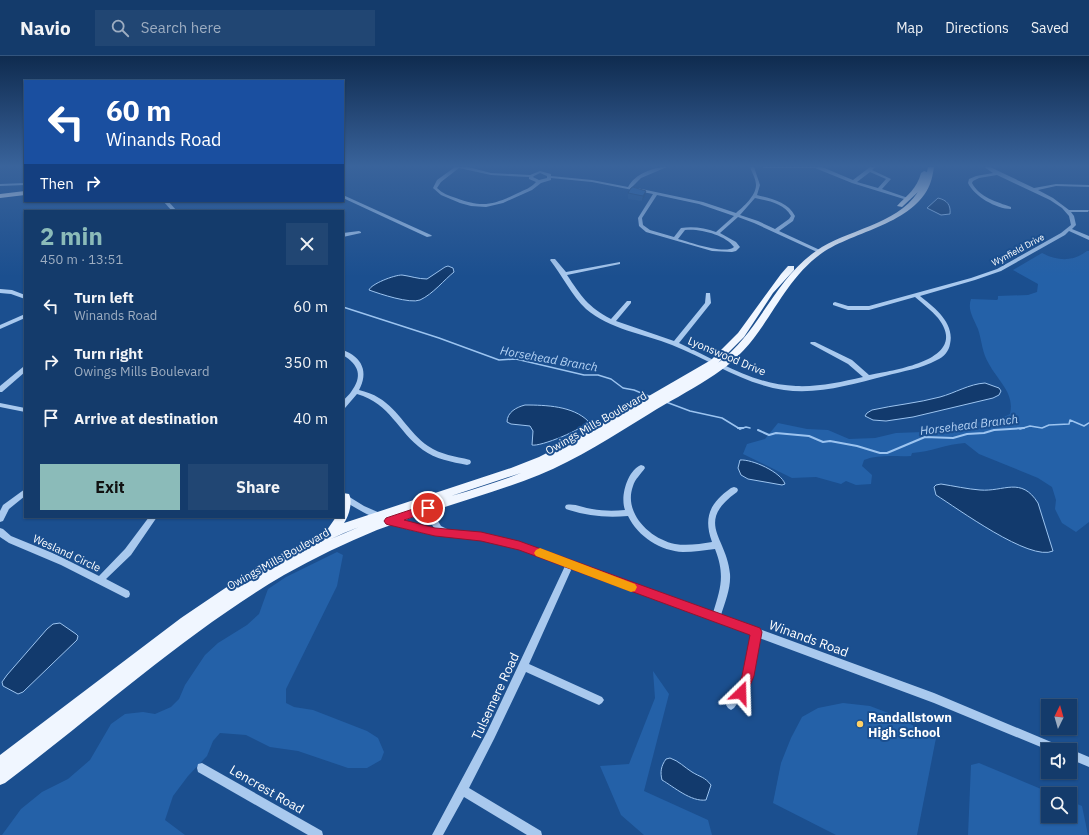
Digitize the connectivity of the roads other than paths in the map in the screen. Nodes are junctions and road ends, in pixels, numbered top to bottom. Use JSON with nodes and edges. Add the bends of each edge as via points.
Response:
{"nodes":[{"id":1,"x":359,"y":203,"type":"edge"},
{"id":2,"x":465,"y":203,"type":"edge"},
{"id":3,"x":499,"y":203,"type":"edge"},
{"id":4,"x":649,"y":203,"type":"edge"},
{"id":5,"x":702,"y":203,"type":"edge"},
{"id":6,"x":748,"y":203,"type":"edge"},
{"id":7,"x":776,"y":203,"type":"edge"},
{"id":8,"x":901,"y":203,"type":"edge"},
{"id":9,"x":914,"y":203,"type":"edge"},
{"id":10,"x":998,"y":203,"type":"edge"},
{"id":11,"x":1059,"y":203,"type":"edge"},
{"id":12,"x":1009,"y":208,"type":"dead end"},
{"id":13,"x":1068,"y":211,"type":"junction"},
{"id":14,"x":1088,"y":211,"type":"dead end"},
{"id":15,"x":736,"y":215,"type":"junction"},
{"id":16,"x":776,"y":230,"type":"junction"},
{"id":17,"x":1070,"y":230,"type":"junction"},
{"id":18,"x":359,"y":232,"type":"dead end"},
{"id":19,"x":717,"y":234,"type":"junction"},
{"id":20,"x":344,"y":235,"type":"edge"},
{"id":21,"x":429,"y":236,"type":"dead end"},
{"id":22,"x":1089,"y":238,"type":"edge"},
{"id":23,"x":675,"y":239,"type":"junction"},
{"id":24,"x":817,"y":250,"type":"junction"},
{"id":25,"x":553,"y":260,"type":"dead end"},
{"id":26,"x":618,"y":263,"type":"dead end"},
{"id":27,"x":565,"y":274,"type":"junction"},
{"id":28,"x":0,"y":291,"type":"edge"},
{"id":29,"x":708,"y":294,"type":"dead end"},
{"id":30,"x":916,"y":296,"type":"junction"},
{"id":31,"x":24,"y":297,"type":"edge"},
{"id":32,"x":630,"y":302,"type":"dead end"},
{"id":33,"x":835,"y":304,"type":"dead end"},
{"id":34,"x":24,"y":316,"type":"edge"},
{"id":35,"x":612,"y":321,"type":"junction"},
{"id":36,"x":0,"y":327,"type":"edge"},
{"id":37,"x":813,"y":343,"type":"dead end"},
{"id":38,"x":675,"y":344,"type":"junction"},
{"id":39,"x":344,"y":353,"type":"edge"},
{"id":40,"x":718,"y":364,"type":"junction"},
{"id":41,"x":24,"y":370,"type":"edge"},
{"id":42,"x":868,"y":378,"type":"junction"},
{"id":43,"x":0,"y":390,"type":"edge"},
{"id":44,"x":357,"y":392,"type":"junction"},
{"id":45,"x":0,"y":405,"type":"edge"},
{"id":46,"x":344,"y":405,"type":"edge"},
{"id":47,"x":648,"y":406,"type":"junction"},
{"id":48,"x":24,"y":410,"type":"edge"},
{"id":49,"x":467,"y":462,"type":"dead end"},
{"id":50,"x":641,"y":468,"type":"dead end"},
{"id":51,"x":734,"y":490,"type":"dead end"},
{"id":52,"x":24,"y":493,"type":"edge"},
{"id":53,"x":344,"y":497,"type":"edge"},
{"id":54,"x":441,"y":504,"type":"junction"},
{"id":55,"x":569,"y":507,"type":"dead end"},
{"id":56,"x":629,"y":513,"type":"junction"},
{"id":57,"x":152,"y":518,"type":"edge"},
{"id":58,"x":342,"y":518,"type":"edge"},
{"id":59,"x":384,"y":518,"type":"junction"},
{"id":60,"x":0,"y":519,"type":"edge"},
{"id":61,"x":0,"y":531,"type":"edge"},
{"id":62,"x":450,"y":533,"type":"junction"},
{"id":63,"x":331,"y":534,"type":"junction"},
{"id":64,"x":717,"y":545,"type":"junction"},
{"id":65,"x":570,"y":564,"type":"junction"},
{"id":66,"x":100,"y":580,"type":"junction"},
{"id":67,"x":126,"y":594,"type":"dead end"},
{"id":68,"x":716,"y":618,"type":"junction"},
{"id":69,"x":756,"y":632,"type":"junction"},
{"id":70,"x":523,"y":666,"type":"junction"},
{"id":71,"x":599,"y":700,"type":"dead end"},
{"id":72,"x":730,"y":705,"type":"dead end"},
{"id":73,"x":1043,"y":743,"type":"edge"},
{"id":74,"x":1077,"y":757,"type":"edge"},
{"id":75,"x":1089,"y":762,"type":"edge"},
{"id":76,"x":0,"y":764,"type":"edge"},
{"id":77,"x":202,"y":768,"type":"dead end"},
{"id":78,"x":0,"y":778,"type":"edge"},
{"id":79,"x":463,"y":790,"type":"junction"},
{"id":80,"x":318,"y":835,"type":"edge"},
{"id":81,"x":437,"y":835,"type":"edge"},
{"id":82,"x":537,"y":835,"type":"edge"}],
"edges":[{"from":1,"to":21,"type":"street"},
{"from":2,"to":3,"type":"street","via":[[476,206]]},
{"from":4,"to":23,"type":"street","via":[[640,218],[641,226],[648,231]]},
{"from":5,"to":15,"type":"street"},
{"from":6,"to":15,"type":"street"},
{"from":7,"to":16,"type":"street","via":[[792,212],[793,216]]},
{"from":8,"to":24,"type":"main road","name":"Owings Mills Boulevard","via":[[886,214],[837,236]]},
{"from":9,"to":24,"type":"main road","name":"Owings Mills Boulevard","via":[[891,218]]},
{"from":10,"to":12,"type":"street"},
{"from":11,"to":13,"type":"street"},
{"from":13,"to":14,"type":"street"},
{"from":13,"to":17,"type":"street","via":[[1074,222]]},
{"from":15,"to":16,"type":"street"},
{"from":15,"to":19,"type":"street"},
{"from":16,"to":24,"type":"street"},
{"from":17,"to":22,"type":"street"},
{"from":17,"to":30,"type":"street","name":"Wynfield Drive","via":[[1000,270]]},
{"from":18,"to":20,"type":"street"},
{"from":19,"to":23,"type":"street","via":[[698,228],[686,228],[679,232]]},
{"from":19,"to":23,"type":"street","via":[[732,240],[737,248],[725,251]]},
{"from":24,"to":40,"type":"main road","name":"Owings Mills Boulevard","via":[[784,275],[742,335]]},
{"from":25,"to":27,"type":"street","name":"Lyonswood Drive"},
{"from":26,"to":27,"type":"street"},
{"from":27,"to":35,"type":"street","name":"Lyonswood Drive","via":[[584,302]]},
{"from":28,"to":31,"type":"street"},
{"from":29,"to":38,"type":"street","via":[[708,303]]},
{"from":30,"to":33,"type":"street","name":"Wynfield Drive","via":[[869,308],[848,308]]},
{"from":30,"to":42,"type":"street","name":"Lyonswood Drive","via":[[935,311],[944,323],[948,335],[946,347],[939,357],[924,364]]},
{"from":32,"to":35,"type":"street"},
{"from":34,"to":36,"type":"street"},
{"from":35,"to":38,"type":"street","name":"Lyonswood Drive"},
{"from":37,"to":42,"type":"street","via":[[850,362]]},
{"from":38,"to":40,"type":"street","name":"Lyonswood Drive"},
{"from":39,"to":44,"type":"street","via":[[354,359],[360,368],[361,379]]},
{"from":40,"to":42,"type":"street","name":"Lyonswood Drive","via":[[764,383],[785,388],[824,387]]},
{"from":40,"to":47,"type":"main road","name":"Owings Mills Boulevard"},
{"from":41,"to":43,"type":"street"},
{"from":44,"to":46,"type":"street"},
{"from":44,"to":49,"type":"street","via":[[371,395],[382,402],[430,452]]},
{"from":45,"to":48,"type":"street"},
{"from":47,"to":54,"type":"main road","name":"Owings Mills Boulevard","via":[[588,446],[547,467]]},
{"from":47,"to":59,"type":"main road","name":"Owings Mills Boulevard","via":[[543,460]]},
{"from":50,"to":56,"type":"street","via":[[629,486]]},
{"from":51,"to":64,"type":"street","via":[[722,498],[714,508],[711,526]]},
{"from":52,"to":60,"type":"street","via":[[6,507]]},
{"from":53,"to":59,"type":"street","name":"Winands Road"},
{"from":54,"to":59,"type":"main road","name":"Owings Mills Boulevard"},
{"from":54,"to":62,"type":"street","via":[[434,510],[432,520],[438,528]]},
{"from":55,"to":56,"type":"street","via":[[596,514]]},
{"from":56,"to":64,"type":"street","via":[[647,535],[672,547]]},
{"from":57,"to":66,"type":"street","via":[[128,552]]},
{"from":58,"to":63,"type":"main road"},
{"from":59,"to":62,"type":"street","name":"Winands Road","via":[[420,529]]},
{"from":59,"to":63,"type":"main road","name":"Owings Mills Boulevard"},
{"from":59,"to":78,"type":"main road","name":"Owings Mills Boulevard","via":[[307,556],[227,604]]},
{"from":61,"to":66,"type":"street","name":"Wesland Circle","via":[[9,539],[60,559]]},
{"from":62,"to":65,"type":"street","name":"Winands Road","via":[[493,538]]},
{"from":63,"to":76,"type":"main road","name":"Owings Mills Boulevard","via":[[262,570],[207,607]]},
{"from":64,"to":68,"type":"street","via":[[726,566],[726,575]]},
{"from":65,"to":68,"type":"street","name":"Winands Road"},
{"from":65,"to":70,"type":"street","name":"Tulsemere Road"},
{"from":66,"to":67,"type":"street","name":"Wesland Circle"},
{"from":68,"to":69,"type":"street","name":"Winands Road"},
{"from":69,"to":72,"type":"street","via":[[745,686]]},
{"from":69,"to":73,"type":"street","name":"Winands Road","via":[[934,698]]},
{"from":70,"to":71,"type":"street"},
{"from":70,"to":79,"type":"street","name":"Tulsemere Road"},
{"from":74,"to":75,"type":"street"},
{"from":77,"to":80,"type":"street","name":"Lencrest Road"},
{"from":79,"to":81,"type":"street","name":"Tulsemere Road"},
{"from":79,"to":82,"type":"street"}]}
